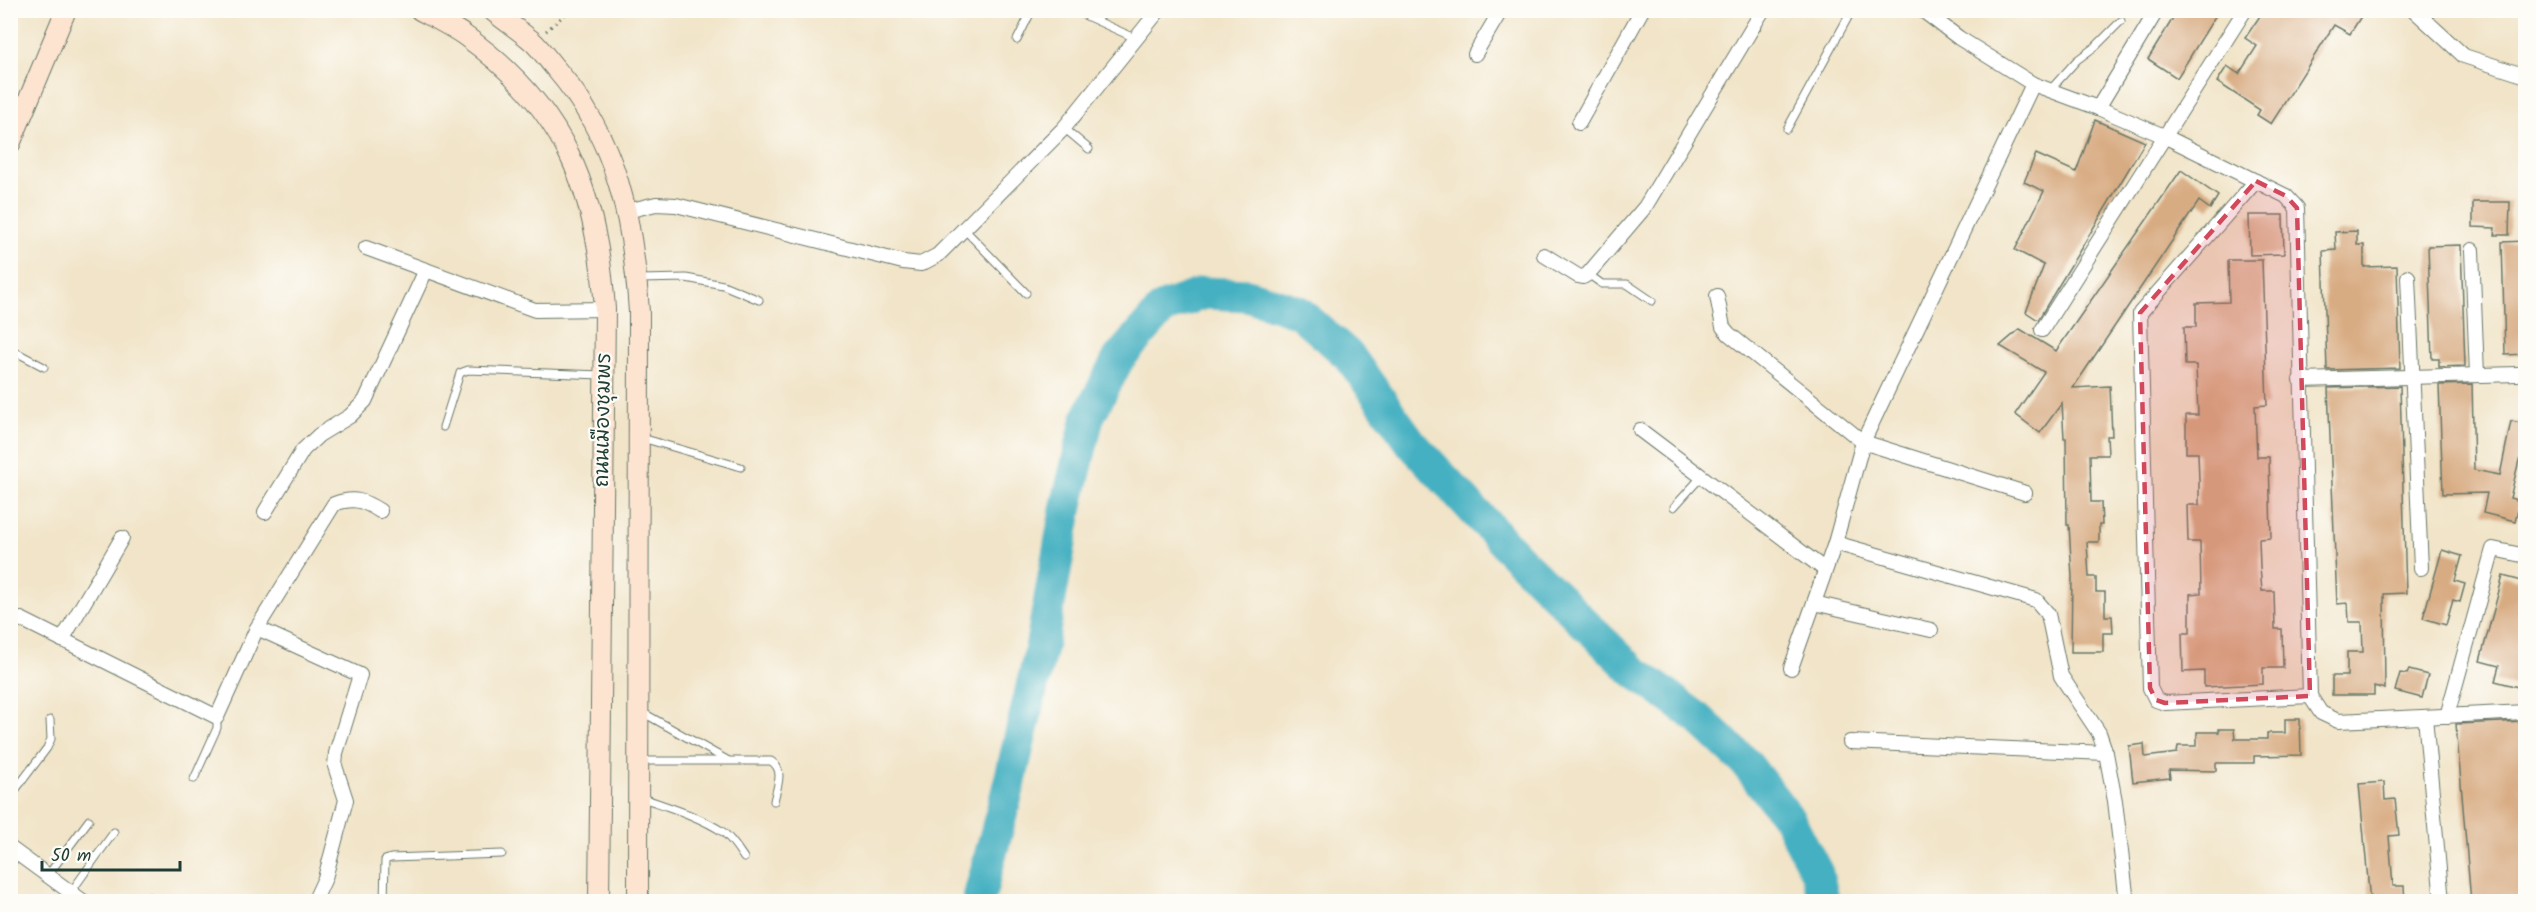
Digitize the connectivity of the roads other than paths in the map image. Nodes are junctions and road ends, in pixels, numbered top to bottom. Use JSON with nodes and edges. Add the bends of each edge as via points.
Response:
{"nodes":[{"id":1,"x":66,"y":10,"type":"edge"},
{"id":2,"x":420,"y":10,"type":"edge"},
{"id":3,"x":492,"y":10,"type":"edge"},
{"id":4,"x":1032,"y":10,"type":"edge"},
{"id":5,"x":1073,"y":10,"type":"edge"},
{"id":6,"x":1088,"y":10,"type":"edge"},
{"id":7,"x":1159,"y":10,"type":"edge"},
{"id":8,"x":1501,"y":10,"type":"edge"},
{"id":9,"x":1642,"y":10,"type":"edge"},
{"id":10,"x":1763,"y":10,"type":"edge"},
{"id":11,"x":1852,"y":10,"type":"edge"},
{"id":12,"x":1922,"y":10,"type":"edge"},
{"id":13,"x":2157,"y":10,"type":"edge"},
{"id":14,"x":2244,"y":10,"type":"edge"},
{"id":15,"x":2414,"y":10,"type":"edge"},
{"id":16,"x":1092,"y":19,"type":"junction"},
{"id":17,"x":2121,"y":21,"type":"dead end"},
{"id":18,"x":1137,"y":39,"type":"junction"},
{"id":19,"x":1017,"y":40,"type":"dead end"},
{"id":20,"x":1475,"y":54,"type":"dead end"},
{"id":21,"x":2526,"y":76,"type":"edge"},
{"id":22,"x":2033,"y":84,"type":"junction"},
{"id":23,"x":2050,"y":90,"type":"junction"},
{"id":24,"x":2098,"y":108,"type":"junction"},
{"id":25,"x":1579,"y":123,"type":"dead end"},
{"id":26,"x":1064,"y":128,"type":"junction"},
{"id":27,"x":1787,"y":129,"type":"dead end"},
{"id":28,"x":2164,"y":136,"type":"junction"},
{"id":29,"x":10,"y":144,"type":"edge"},
{"id":30,"x":1089,"y":149,"type":"dead end"},
{"id":31,"x":2256,"y":181,"type":"junction"},
{"id":32,"x":627,"y":211,"type":"junction"},
{"id":33,"x":964,"y":229,"type":"junction"},
{"id":34,"x":366,"y":248,"type":"dead end"},
{"id":35,"x":2472,"y":250,"type":"dead end"},
{"id":36,"x":1544,"y":255,"type":"dead end"},
{"id":37,"x":426,"y":270,"type":"junction"},
{"id":38,"x":1588,"y":274,"type":"junction"},
{"id":39,"x":2408,"y":277,"type":"dead end"},
{"id":40,"x":637,"y":279,"type":"junction"},
{"id":41,"x":1026,"y":293,"type":"dead end"},
{"id":42,"x":1717,"y":296,"type":"dead end"},
{"id":43,"x":759,"y":300,"type":"dead end"},
{"id":44,"x":1652,"y":301,"type":"dead end"},
{"id":45,"x":605,"y":309,"type":"junction"},
{"id":46,"x":2042,"y":330,"type":"dead end"},
{"id":47,"x":10,"y":349,"type":"edge"},
{"id":48,"x":44,"y":367,"type":"dead end"},
{"id":49,"x":2518,"y":374,"type":"dead end"},
{"id":50,"x":605,"y":375,"type":"junction"},
{"id":51,"x":2477,"y":375,"type":"junction"},
{"id":52,"x":2413,"y":377,"type":"junction"},
{"id":53,"x":2300,"y":380,"type":"junction"},
{"id":54,"x":443,"y":427,"type":"dead end"},
{"id":55,"x":1640,"y":429,"type":"dead end"},
{"id":56,"x":639,"y":437,"type":"junction"},
{"id":57,"x":1863,"y":442,"type":"junction"},
{"id":58,"x":741,"y":467,"type":"dead end"},
{"id":59,"x":1702,"y":476,"type":"junction"},
{"id":60,"x":2025,"y":493,"type":"dead end"},
{"id":61,"x":1674,"y":507,"type":"dead end"},
{"id":62,"x":380,"y":511,"type":"dead end"},
{"id":63,"x":265,"y":512,"type":"dead end"},
{"id":64,"x":122,"y":538,"type":"dead end"},
{"id":65,"x":1835,"y":543,"type":"junction"},
{"id":66,"x":2526,"y":556,"type":"edge"},
{"id":67,"x":2421,"y":568,"type":"dead end"},
{"id":68,"x":1824,"y":569,"type":"junction"},
{"id":69,"x":1814,"y":603,"type":"junction"},
{"id":70,"x":10,"y":623,"type":"edge"},
{"id":71,"x":257,"y":628,"type":"junction"},
{"id":72,"x":1930,"y":630,"type":"dead end"},
{"id":73,"x":62,"y":640,"type":"junction"},
{"id":74,"x":1791,"y":668,"type":"dead end"},
{"id":75,"x":2310,"y":696,"type":"junction"},
{"id":76,"x":638,"y":710,"type":"junction"},
{"id":77,"x":2526,"y":712,"type":"edge"},
{"id":78,"x":2447,"y":716,"type":"junction"},
{"id":79,"x":217,"y":717,"type":"junction"},
{"id":80,"x":2425,"y":717,"type":"junction"},
{"id":81,"x":50,"y":720,"type":"dead end"},
{"id":82,"x":1850,"y":742,"type":"dead end"},
{"id":83,"x":2106,"y":753,"type":"junction"},
{"id":84,"x":638,"y":761,"type":"junction"},
{"id":85,"x":730,"y":761,"type":"junction"},
{"id":86,"x":194,"y":778,"type":"dead end"},
{"id":87,"x":638,"y":796,"type":"junction"},
{"id":88,"x":10,"y":797,"type":"edge"},
{"id":89,"x":774,"y":801,"type":"dead end"},
{"id":90,"x":89,"y":820,"type":"dead end"},
{"id":91,"x":114,"y":832,"type":"dead end"},
{"id":92,"x":10,"y":848,"type":"edge"},
{"id":93,"x":502,"y":854,"type":"dead end"},
{"id":94,"x":744,"y":858,"type":"dead end"},
{"id":95,"x":48,"y":875,"type":"junction"},
{"id":96,"x":71,"y":892,"type":"junction"},
{"id":97,"x":84,"y":902,"type":"edge"},
{"id":98,"x":314,"y":902,"type":"edge"},
{"id":99,"x":384,"y":902,"type":"edge"},
{"id":100,"x":599,"y":902,"type":"edge"},
{"id":101,"x":638,"y":902,"type":"edge"},
{"id":102,"x":2127,"y":902,"type":"edge"},
{"id":103,"x":2442,"y":902,"type":"edge"}],
"edges":[{"from":1,"to":29,"type":"main road"},
{"from":2,"to":45,"type":"main road","name":"ถนนเมืองชุมพร","via":[[462,34],[503,65],[543,109],[585,189],[603,269]]},
{"from":3,"to":32,"type":"main road","name":"ถนนเมืองชุมพร","via":[[533,42],[574,89],[602,137]]},
{"from":4,"to":19,"type":"lane"},
{"from":5,"to":16,"type":"lane"},
{"from":6,"to":16,"type":"lane"},
{"from":7,"to":18,"type":"street"},
{"from":8,"to":20,"type":"street"},
{"from":9,"to":25,"type":"street"},
{"from":10,"to":38,"type":"street","via":[[1645,207]]},
{"from":11,"to":27,"type":"lane"},
{"from":12,"to":22,"type":"street"},
{"from":13,"to":24,"type":"street"},
{"from":14,"to":28,"type":"street"},
{"from":15,"to":21,"type":"street","via":[[2464,56]]},
{"from":16,"to":18,"type":"lane"},
{"from":17,"to":23,"type":"lane"},
{"from":18,"to":26,"type":"street"},
{"from":22,"to":23,"type":"street"},
{"from":22,"to":57,"type":"street"},
{"from":23,"to":24,"type":"street"},
{"from":24,"to":28,"type":"street"},
{"from":26,"to":30,"type":"lane"},
{"from":26,"to":33,"type":"street"},
{"from":28,"to":31,"type":"street"},
{"from":28,"to":46,"type":"street"},
{"from":31,"to":53,"type":"street","via":[[2286,196],[2297,208]]},
{"from":31,"to":75,"type":"street","via":[[2140,313],[2150,688],[2156,700],[2165,703]]},
{"from":32,"to":33,"type":"street","via":[[656,204],[676,205],[921,264],[938,255]]},
{"from":32,"to":40,"type":"main road","name":"ถนนเมืองชุมพร"},
{"from":33,"to":41,"type":"lane"},
{"from":34,"to":37,"type":"street"},
{"from":35,"to":51,"type":"street"},
{"from":36,"to":38,"type":"street","via":[[1578,276]]},
{"from":37,"to":45,"type":"street","via":[[535,310]]},
{"from":37,"to":63,"type":"street","via":[[365,400],[350,416],[303,450]]},
{"from":38,"to":44,"type":"lane","via":[[1602,284],[1627,284]]},
{"from":39,"to":52,"type":"street"},
{"from":40,"to":43,"type":"lane","via":[[686,278],[723,285]]},
{"from":40,"to":56,"type":"main road","name":"ถนนเมืองชุมพร"},
{"from":42,"to":57,"type":"street","via":[[1728,334]]},
{"from":45,"to":50,"type":"main road","name":"ถนนเมืองชุมพร"},
{"from":47,"to":48,"type":"lane"},
{"from":49,"to":51,"type":"street"},
{"from":50,"to":54,"type":"lane","via":[[460,372]]},
{"from":50,"to":100,"type":"main road","name":"ถนนเมืองชุมพร"},
{"from":51,"to":52,"type":"street"},
{"from":52,"to":53,"type":"street"},
{"from":52,"to":67,"type":"street"},
{"from":53,"to":75,"type":"street"},
{"from":55,"to":59,"type":"street"},
{"from":56,"to":58,"type":"lane"},
{"from":56,"to":76,"type":"main road","name":"ถนนเมืองชุมพร"},
{"from":57,"to":60,"type":"street"},
{"from":57,"to":65,"type":"street"},
{"from":59,"to":61,"type":"lane"},
{"from":59,"to":68,"type":"street"},
{"from":62,"to":71,"type":"street","via":[[362,500],[347,499],[334,504]]},
{"from":64,"to":73,"type":"street"},
{"from":65,"to":68,"type":"street"},
{"from":65,"to":83,"type":"street","via":[[2036,600],[2048,614],[2061,676],[2099,733]]},
{"from":66,"to":78,"type":"street","via":[[2493,549]]},
{"from":68,"to":69,"type":"street"},
{"from":69,"to":72,"type":"street"},
{"from":69,"to":74,"type":"street"},
{"from":70,"to":73,"type":"street","via":[[21,620]]},
{"from":71,"to":79,"type":"street"},
{"from":71,"to":98,"type":"street","via":[[360,675],[336,753],[335,766],[346,800],[325,878]]},
{"from":73,"to":79,"type":"street"},
{"from":75,"to":80,"type":"street","via":[[2321,713],[2338,721]]},
{"from":76,"to":84,"type":"main road","name":"ถนนเมืองชุมพร"},
{"from":76,"to":85,"type":"lane"},
{"from":77,"to":78,"type":"street"},
{"from":78,"to":80,"type":"street"},
{"from":79,"to":86,"type":"lane","via":[[217,728]]},
{"from":80,"to":103,"type":"street"},
{"from":81,"to":88,"type":"lane","via":[[51,739],[47,748]]},
{"from":82,"to":83,"type":"street"},
{"from":83,"to":102,"type":"street"},
{"from":84,"to":85,"type":"lane"},
{"from":84,"to":87,"type":"main road","name":"ถนนเมืองชุมพร"},
{"from":85,"to":89,"type":"lane","via":[[771,761],[778,765]]},
{"from":87,"to":94,"type":"lane","via":[[724,833]]},
{"from":87,"to":101,"type":"main road","name":"ถนนเมืองชุมพร"},
{"from":90,"to":95,"type":"lane"},
{"from":91,"to":96,"type":"lane"},
{"from":92,"to":95,"type":"street"},
{"from":93,"to":99,"type":"lane","via":[[385,860]]},
{"from":95,"to":96,"type":"street"},
{"from":96,"to":97,"type":"street"}]}
